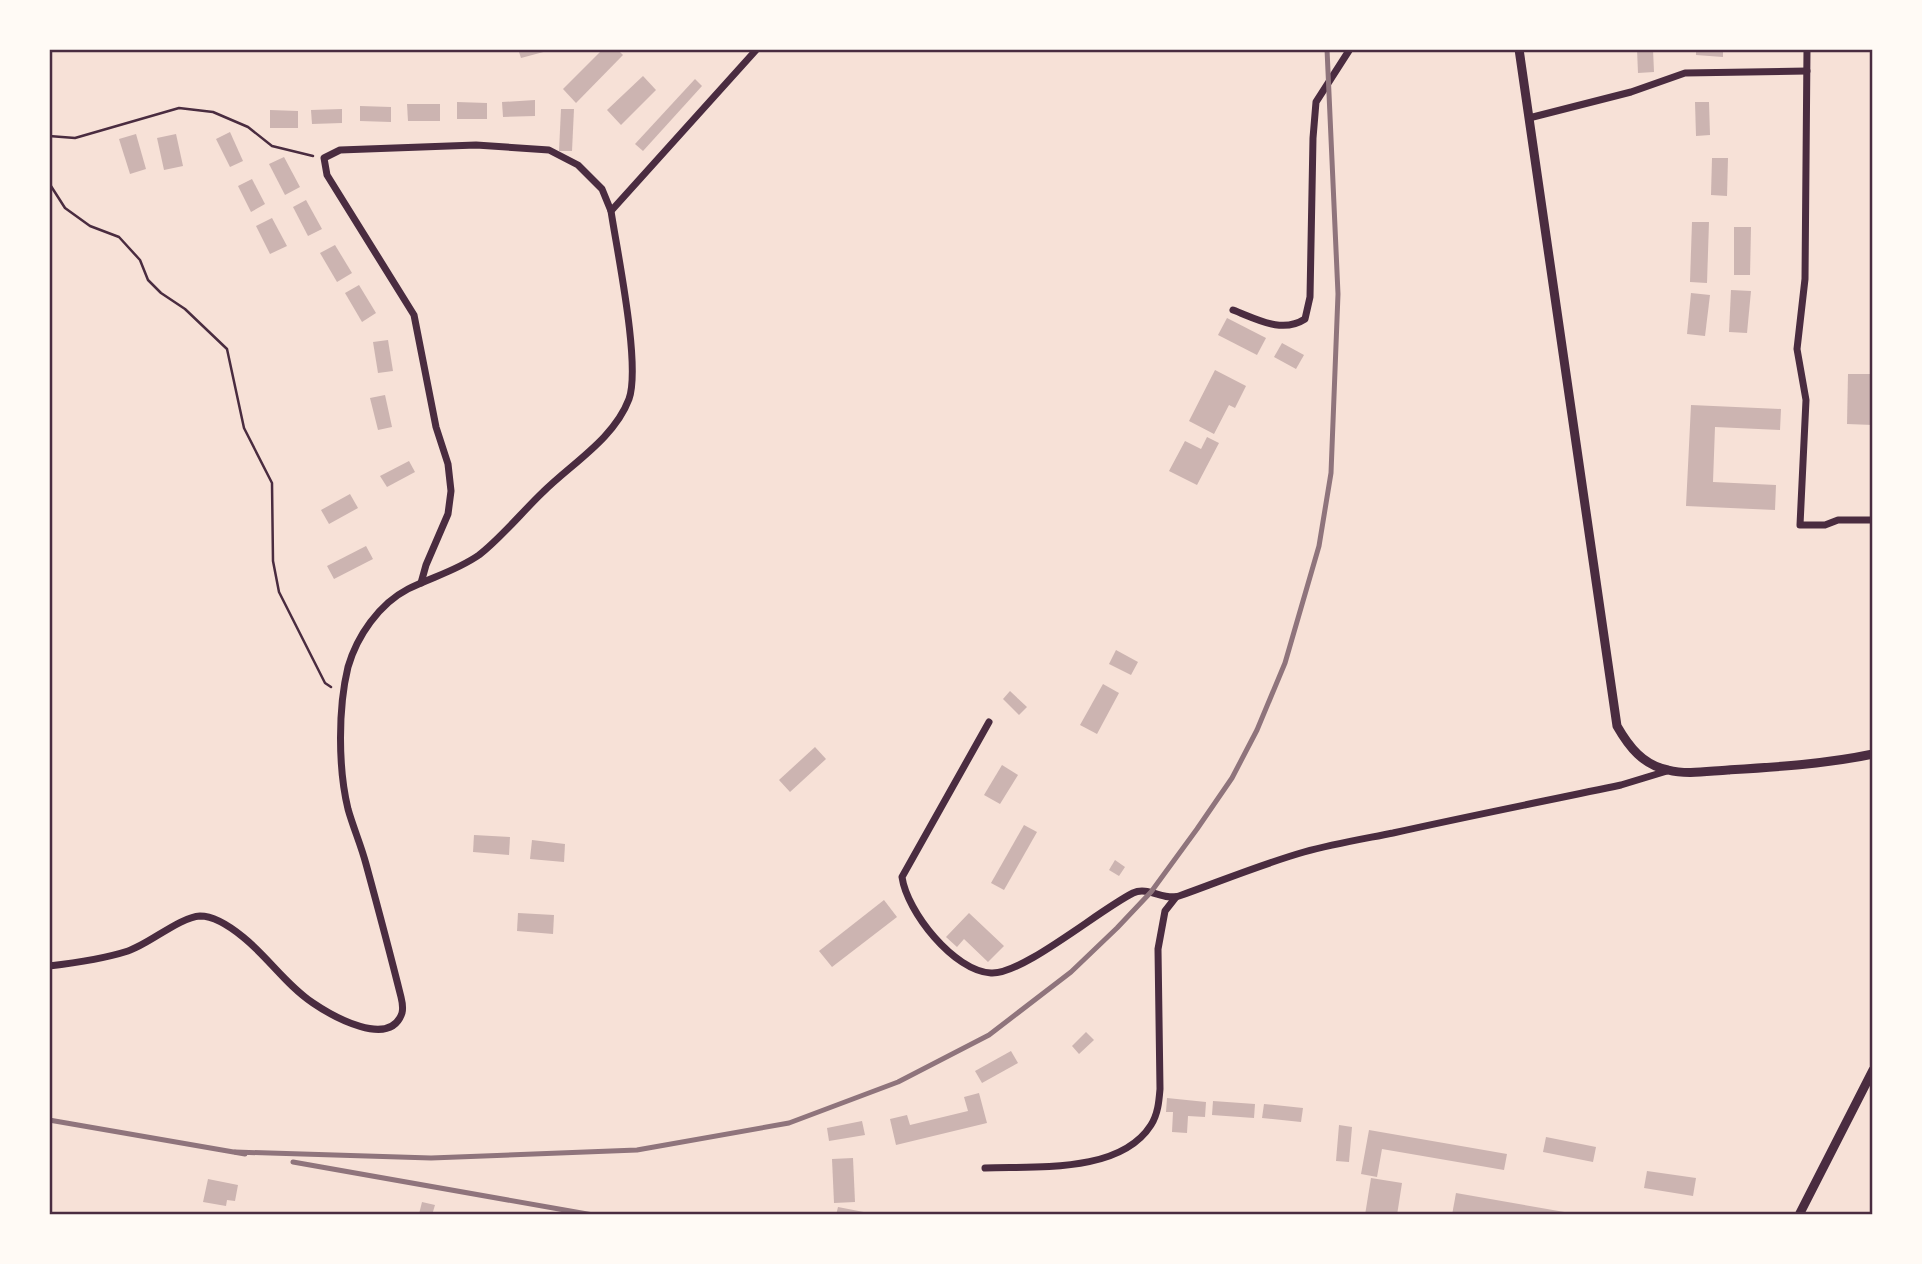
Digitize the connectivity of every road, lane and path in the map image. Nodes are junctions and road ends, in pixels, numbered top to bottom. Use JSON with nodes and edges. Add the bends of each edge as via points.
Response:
{"nodes":[{"id":1,"x":757,"y":49,"type":"edge"},
{"id":2,"x":1350,"y":49,"type":"edge"},
{"id":3,"x":1519,"y":49,"type":"edge"},
{"id":4,"x":1807,"y":49,"type":"edge"},
{"id":5,"x":1807,"y":71,"type":"junction"},
{"id":6,"x":1529,"y":118,"type":"junction"},
{"id":7,"x":49,"y":136,"type":"edge"},
{"id":8,"x":324,"y":158,"type":"junction"},
{"id":9,"x":49,"y":183,"type":"edge"},
{"id":10,"x":611,"y":211,"type":"junction"},
{"id":11,"x":1234,"y":310,"type":"dead end"},
{"id":12,"x":1873,"y":520,"type":"edge"},
{"id":13,"x":421,"y":583,"type":"junction"},
{"id":14,"x":344,"y":698,"type":"junction"},
{"id":15,"x":989,"y":722,"type":"dead end"},
{"id":16,"x":1873,"y":754,"type":"edge"},
{"id":17,"x":1668,"y":770,"type":"junction"},
{"id":18,"x":1176,"y":897,"type":"junction"},
{"id":19,"x":49,"y":966,"type":"edge"},
{"id":20,"x":1873,"y":1070,"type":"edge"},
{"id":21,"x":985,"y":1168,"type":"dead end"},
{"id":22,"x":1799,"y":1215,"type":"edge"}],
"edges":[{"from":1,"to":10,"type":"street"},
{"from":2,"to":11,"type":"street","via":[[1316,102],[1310,297],[1305,319],[1294,326],[1279,326]]},
{"from":3,"to":6,"type":"street"},
{"from":4,"to":5,"type":"street"},
{"from":5,"to":6,"type":"street","via":[[1685,73]]},
{"from":5,"to":12,"type":"street","via":[[1805,279],[1797,349],[1806,400],[1800,525]]},
{"from":6,"to":17,"type":"street","via":[[1617,726],[1630,749]]},
{"from":7,"to":8,"type":"path","via":[[75,138],[179,108],[213,112],[248,127],[272,146]]},
{"from":8,"to":10,"type":"street","via":[[340,150],[476,145],[549,150],[579,165],[602,190]]},
{"from":8,"to":13,"type":"street","via":[[327,175],[414,315],[451,491],[448,514]]},
{"from":9,"to":14,"type":"path","via":[[65,208],[90,226],[119,237],[140,260],[148,280],[227,349],[244,428],[272,483],[279,592],[325,683]]},
{"from":10,"to":13,"type":"street","via":[[630,339],[629,398],[601,439],[481,553],[451,572]]},
{"from":13,"to":14,"type":"street","via":[[380,611],[358,638]]},
{"from":14,"to":19,"type":"street","via":[[343,776],[348,809],[401,997],[402,1013],[393,1025],[369,1029],[312,1003],[244,937],[221,922],[200,916],[130,950]]},
{"from":15,"to":18,"type":"street","via":[[902,877],[913,908],[948,953],[970,967],[1005,972],[1136,891]]},
{"from":16,"to":17,"type":"street","via":[[1773,768]]},
{"from":17,"to":18,"type":"street","via":[[1621,785],[1305,852]]},
{"from":18,"to":21,"type":"street","via":[[1165,911],[1158,949],[1160,1088],[1151,1125],[1136,1142],[1117,1153],[1083,1163]]},
{"from":20,"to":22,"type":"street"}]}
